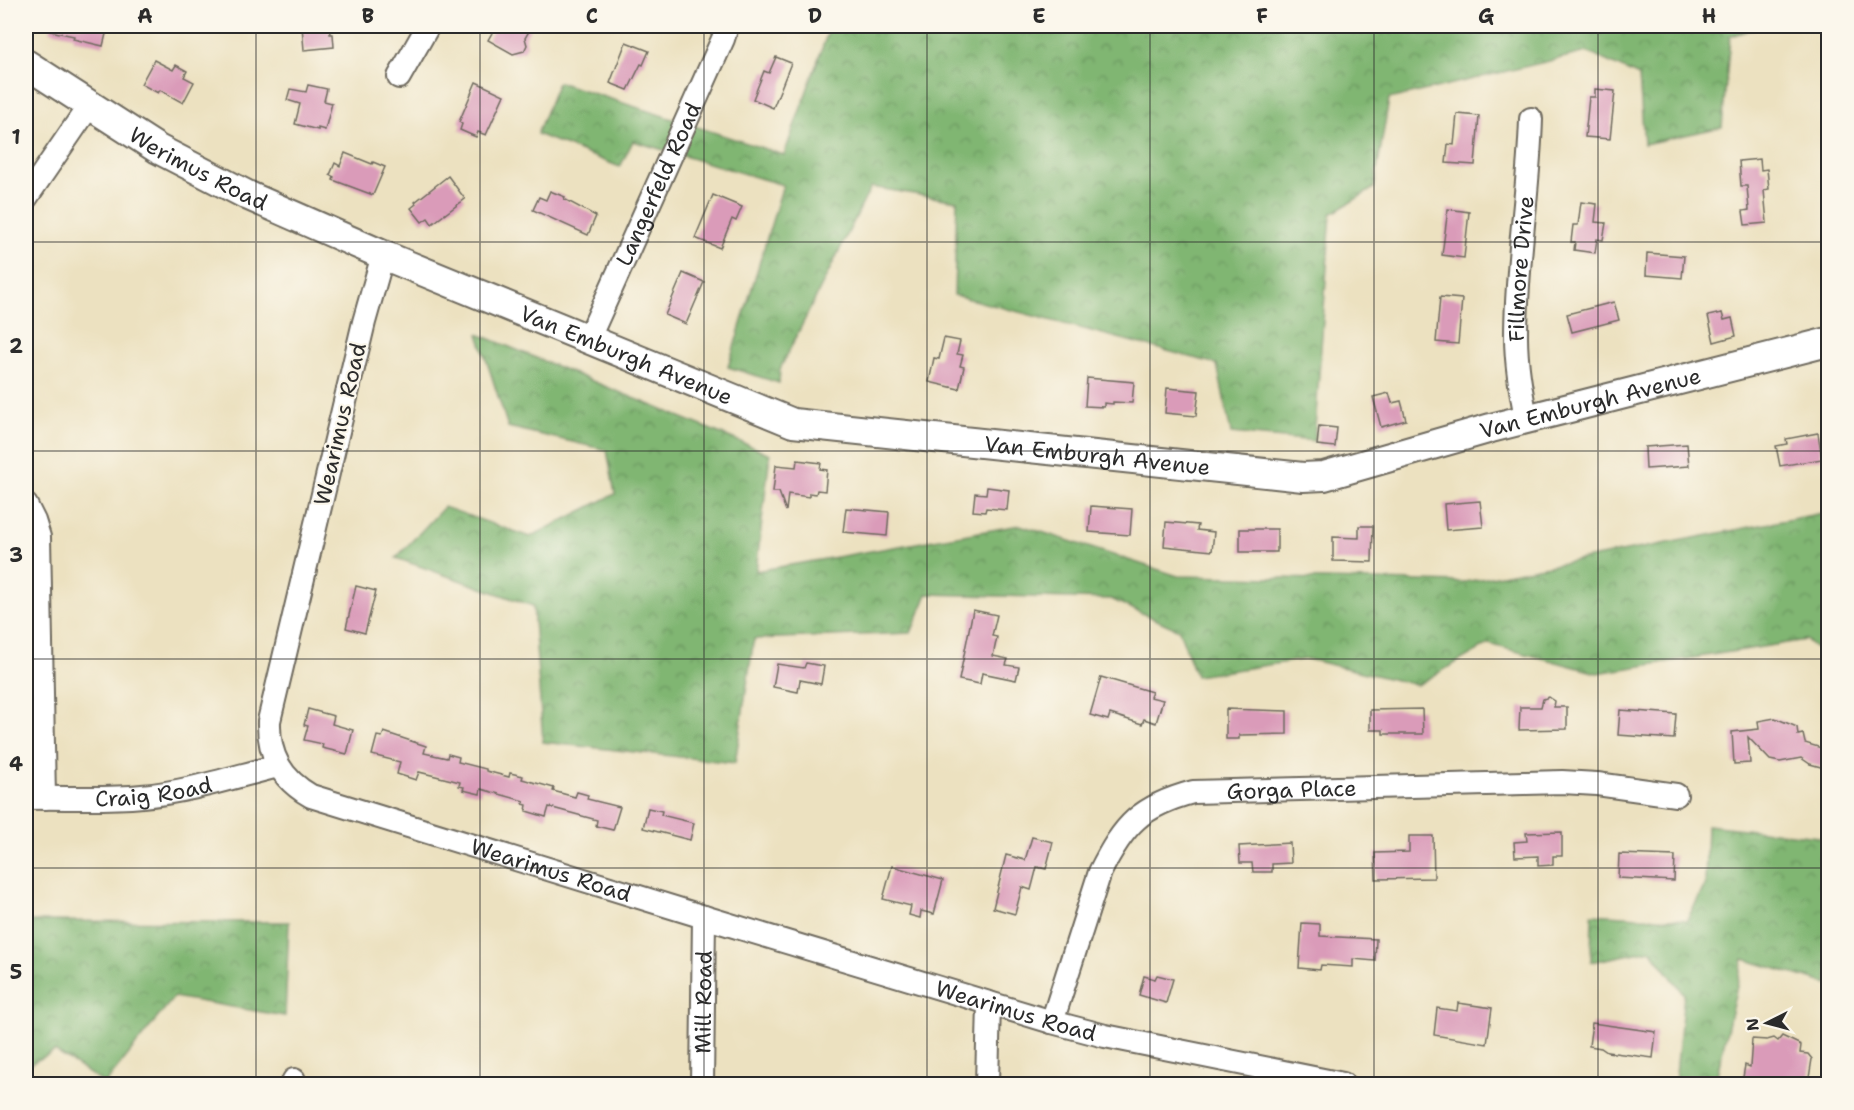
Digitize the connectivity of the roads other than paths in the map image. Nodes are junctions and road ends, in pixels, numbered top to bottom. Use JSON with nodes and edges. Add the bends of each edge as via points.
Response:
{"nodes":[{"id":1,"x":428,"y":26,"type":"edge"},
{"id":2,"x":727,"y":26,"type":"edge"},
{"id":3,"x":26,"y":64,"type":"edge"},
{"id":4,"x":399,"y":77,"type":"dead end"},
{"id":5,"x":89,"y":106,"type":"junction"},
{"id":6,"x":1531,"y":119,"type":"dead end"},
{"id":7,"x":26,"y":198,"type":"edge"},
{"id":8,"x":383,"y":255,"type":"junction"},
{"id":9,"x":588,"y":340,"type":"junction"},
{"id":10,"x":1828,"y":342,"type":"edge"},
{"id":11,"x":1526,"y":418,"type":"junction"},
{"id":12,"x":26,"y":504,"type":"edge"},
{"id":13,"x":278,"y":766,"type":"junction"},
{"id":14,"x":1676,"y":795,"type":"dead end"},
{"id":15,"x":35,"y":798,"type":"edge"},
{"id":16,"x":704,"y":917,"type":"junction"},
{"id":17,"x":989,"y":1003,"type":"junction"},
{"id":18,"x":1052,"y":1022,"type":"junction"},
{"id":19,"x":702,"y":1084,"type":"edge"},
{"id":20,"x":987,"y":1084,"type":"edge"},
{"id":21,"x":1343,"y":1084,"type":"edge"}],
"edges":[{"from":1,"to":4,"type":"street"},
{"from":2,"to":9,"type":"street","name":"Langerfeld Road"},
{"from":3,"to":5,"type":"main road","name":"Werimus Road"},
{"from":5,"to":7,"type":"street"},
{"from":5,"to":8,"type":"main road","name":"Werimus Road","via":[[203,174]]},
{"from":6,"to":11,"type":"street","name":"Fillmore Drive","via":[[1516,336]]},
{"from":8,"to":9,"type":"main road","name":"Van Emburgh Avenue"},
{"from":8,"to":13,"type":"street","name":"Wearimus Road","via":[[269,721],[270,744]]},
{"from":9,"to":11,"type":"main road","name":"Van Emburgh Avenue","via":[[793,423],[1303,477],[1324,476]]},
{"from":10,"to":11,"type":"main road","name":"Van Emburgh Avenue"},
{"from":12,"to":15,"type":"street","via":[[39,537]]},
{"from":13,"to":15,"type":"street","name":"Craig Road","via":[[142,796]]},
{"from":13,"to":16,"type":"street","name":"Wearimus Road","via":[[297,788],[311,796]]},
{"from":14,"to":18,"type":"street","name":"Gorga Place","via":[[1562,782],[1193,792],[1172,798],[1138,815],[1111,850],[1100,872]]},
{"from":16,"to":17,"type":"street","name":"Wearimus Road"},
{"from":16,"to":19,"type":"street","name":"Mill Road"},
{"from":17,"to":18,"type":"street","name":"Wearimus Road"},
{"from":17,"to":20,"type":"street"},
{"from":18,"to":21,"type":"street","name":"Wearimus Road"}]}
